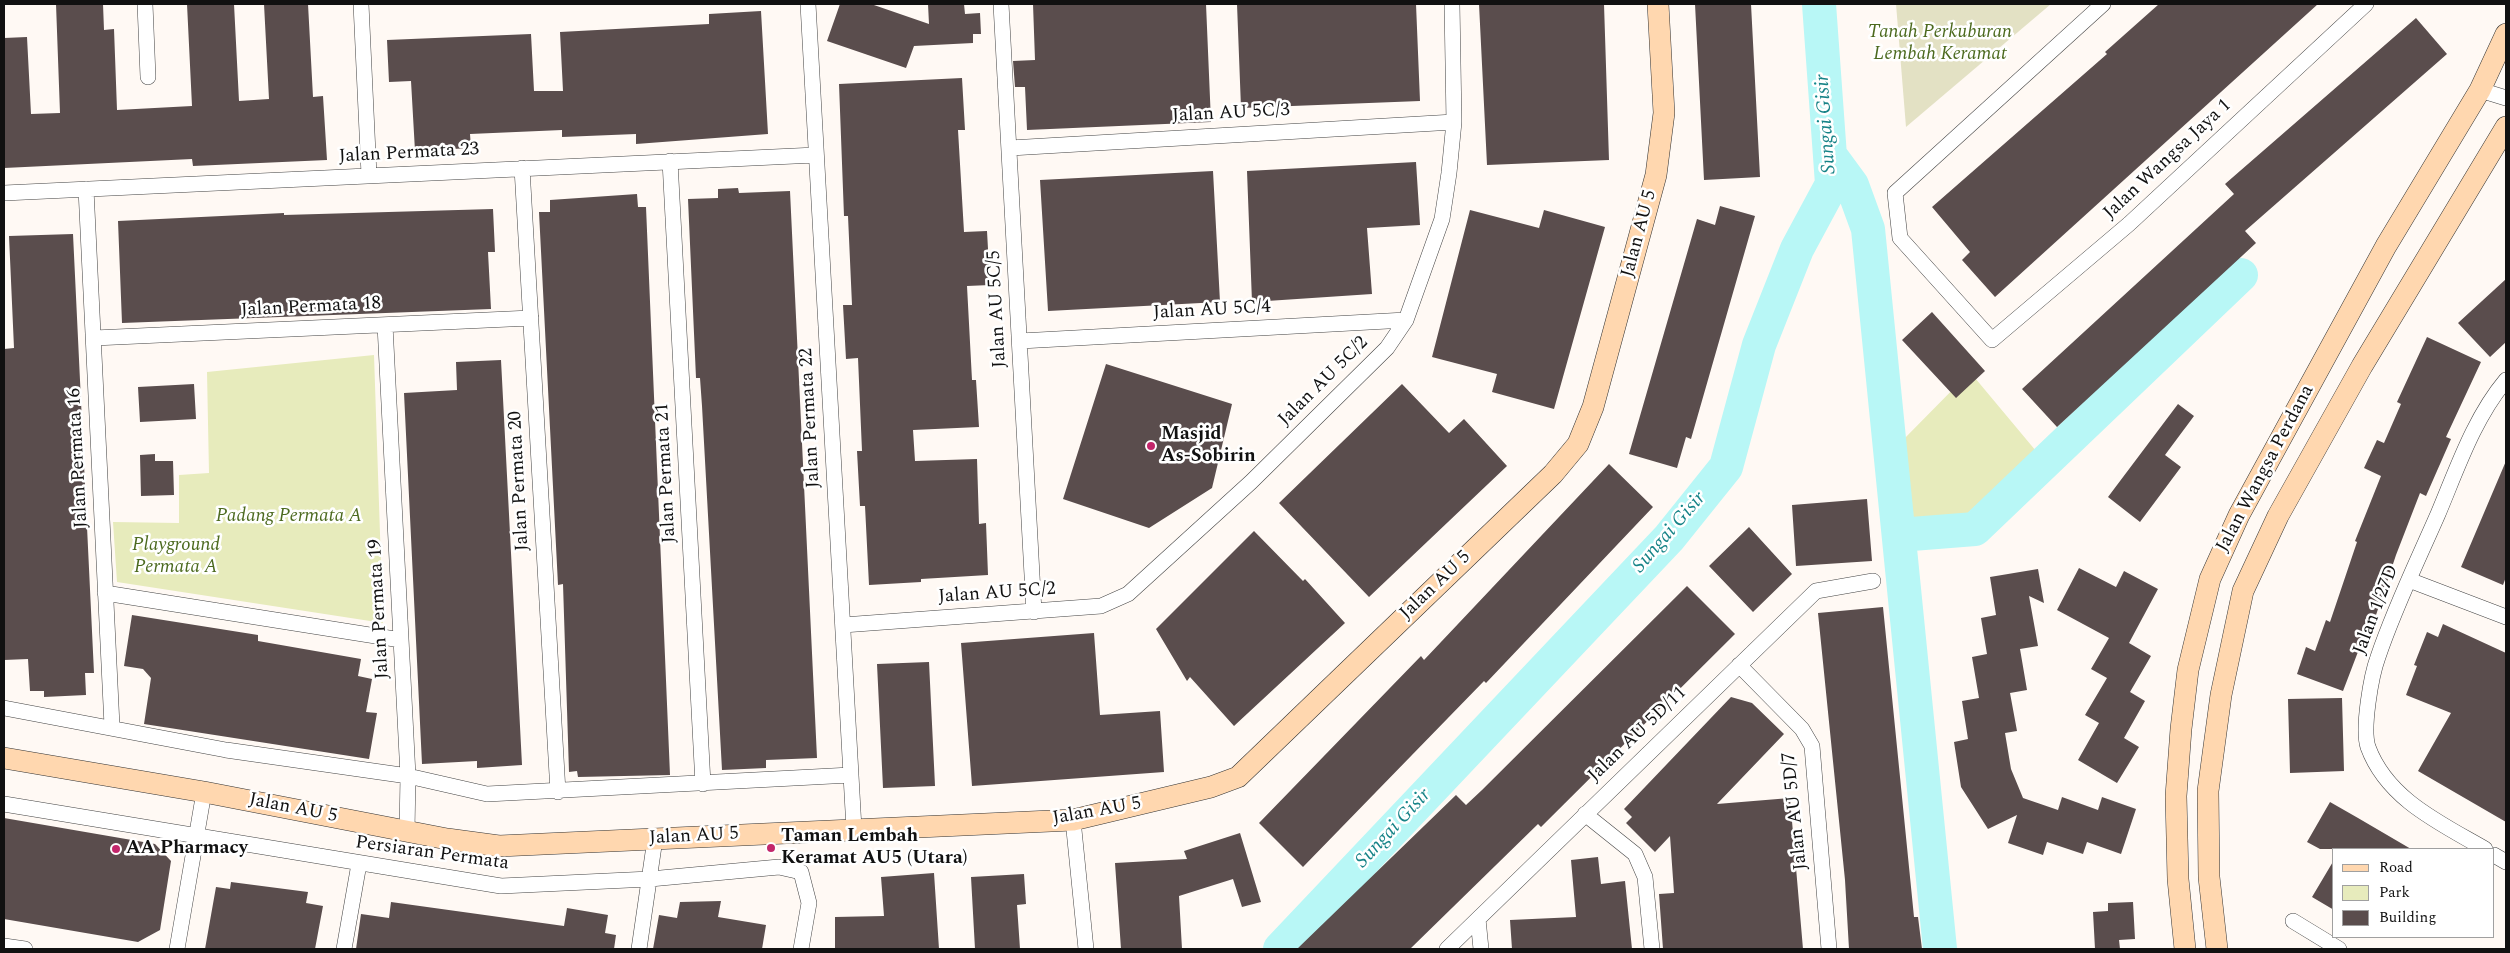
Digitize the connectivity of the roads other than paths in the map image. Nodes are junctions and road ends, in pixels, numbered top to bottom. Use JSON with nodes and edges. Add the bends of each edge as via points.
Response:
{"nodes":[{"id":1,"x":145,"y":4,"type":"edge"},
{"id":2,"x":361,"y":4,"type":"edge"},
{"id":3,"x":808,"y":4,"type":"edge"},
{"id":4,"x":1001,"y":4,"type":"edge"},
{"id":5,"x":1452,"y":4,"type":"edge"},
{"id":6,"x":1658,"y":4,"type":"edge"},
{"id":7,"x":2103,"y":4,"type":"edge"},
{"id":8,"x":2366,"y":4,"type":"edge"},
{"id":9,"x":2506,"y":34,"type":"edge"},
{"id":10,"x":148,"y":77,"type":"dead end"},
{"id":11,"x":2480,"y":90,"type":"junction"},
{"id":12,"x":2506,"y":98,"type":"edge"},
{"id":13,"x":1454,"y":122,"type":"junction"},
{"id":14,"x":2506,"y":127,"type":"edge"},
{"id":15,"x":1010,"y":148,"type":"junction"},
{"id":16,"x":816,"y":154,"type":"junction"},
{"id":17,"x":670,"y":161,"type":"junction"},
{"id":18,"x":522,"y":168,"type":"junction"},
{"id":19,"x":370,"y":175,"type":"junction"},
{"id":20,"x":86,"y":189,"type":"junction"},
{"id":21,"x":4,"y":192,"type":"edge"},
{"id":22,"x":531,"y":318,"type":"junction"},
{"id":23,"x":1406,"y":320,"type":"junction"},
{"id":24,"x":385,"y":325,"type":"junction"},
{"id":25,"x":94,"y":338,"type":"junction"},
{"id":26,"x":1020,"y":341,"type":"junction"},
{"id":27,"x":2506,"y":380,"type":"edge"},
{"id":28,"x":2410,"y":580,"type":"junction"},
{"id":29,"x":1873,"y":581,"type":"dead end"},
{"id":30,"x":106,"y":593,"type":"junction"},
{"id":31,"x":1034,"y":612,"type":"junction"},
{"id":32,"x":2506,"y":617,"type":"edge"},
{"id":33,"x":843,"y":624,"type":"junction"},
{"id":34,"x":401,"y":640,"type":"junction"},
{"id":35,"x":1739,"y":665,"type":"junction"},
{"id":36,"x":4,"y":708,"type":"edge"},
{"id":37,"x":112,"y":726,"type":"junction"},
{"id":38,"x":4,"y":758,"type":"edge"},
{"id":39,"x":851,"y":775,"type":"junction"},
{"id":40,"x":408,"y":776,"type":"junction"},
{"id":41,"x":703,"y":784,"type":"junction"},
{"id":42,"x":204,"y":792,"type":"junction"},
{"id":43,"x":558,"y":792,"type":"junction"},
{"id":44,"x":4,"y":804,"type":"edge"},
{"id":45,"x":1585,"y":814,"type":"junction"},
{"id":46,"x":1073,"y":820,"type":"junction"},
{"id":47,"x":854,"y":829,"type":"junction"},
{"id":48,"x":407,"y":831,"type":"junction"},
{"id":49,"x":197,"y":834,"type":"junction"},
{"id":50,"x":655,"y":839,"type":"junction"},
{"id":51,"x":2483,"y":848,"type":"edge"},
{"id":52,"x":2495,"y":855,"type":"edge"},
{"id":53,"x":2506,"y":862,"type":"edge"},
{"id":54,"x":359,"y":864,"type":"junction"},
{"id":55,"x":650,"y":879,"type":"junction"},
{"id":56,"x":1478,"y":919,"type":"junction"},
{"id":57,"x":2293,"y":921,"type":"dead end"},
{"id":58,"x":4,"y":946,"type":"edge"},
{"id":59,"x":25,"y":949,"type":"edge"},
{"id":60,"x":177,"y":949,"type":"edge"},
{"id":61,"x":344,"y":949,"type":"edge"},
{"id":62,"x":639,"y":949,"type":"edge"},
{"id":63,"x":801,"y":949,"type":"edge"},
{"id":64,"x":1086,"y":949,"type":"edge"},
{"id":65,"x":1447,"y":949,"type":"edge"},
{"id":66,"x":1481,"y":949,"type":"edge"},
{"id":67,"x":1652,"y":949,"type":"edge"},
{"id":68,"x":1829,"y":949,"type":"edge"},
{"id":69,"x":2185,"y":949,"type":"edge"},
{"id":70,"x":2217,"y":949,"type":"edge"},
{"id":71,"x":2338,"y":949,"type":"edge"}],
"edges":[{"from":1,"to":10,"type":"street"},
{"from":2,"to":19,"type":"street"},
{"from":3,"to":16,"type":"street","name":"Jalan Permata 22"},
{"from":4,"to":15,"type":"street","name":"Jalan AU 5C/5"},
{"from":5,"to":13,"type":"street","name":"Jalan AU 5C/2"},
{"from":6,"to":46,"type":"main road","name":"Jalan AU 5","via":[[1664,113],[1656,175],[1593,407],[1578,444],[1553,474],[1238,777],[1210,787]]},
{"from":7,"to":8,"type":"street","name":"Jalan Wangsa Jaya 1","via":[[1895,194],[1900,238],[1992,340],[2129,224]]},
{"from":9,"to":11,"type":"main road","name":"Jalan Wangsa Perdana"},
{"from":11,"to":12,"type":"street"},
{"from":11,"to":69,"type":"main road","name":"Jalan Wangsa Perdana","via":[[2386,246],[2239,515],[2210,579],[2188,670],[2176,786],[2178,879]]},
{"from":13,"to":15,"type":"street","name":"Jalan AU 5C/3"},
{"from":13,"to":23,"type":"street","name":"Jalan AU 5C/2","via":[[1442,219]]},
{"from":14,"to":70,"type":"main road","name":"Jalan Wangsa Perdana","via":[[2357,374],[2278,516],[2243,591],[2221,695],[2208,791],[2210,877]]},
{"from":15,"to":26,"type":"street","name":"Jalan AU 5C/5"},
{"from":16,"to":17,"type":"street","name":"Jalan Permata 23"},
{"from":16,"to":33,"type":"street","name":"Jalan Permata 22"},
{"from":17,"to":18,"type":"street","name":"Jalan Permata 23"},
{"from":17,"to":41,"type":"street","name":"Jalan Permata 21"},
{"from":18,"to":19,"type":"street","name":"Jalan Permata 23"},
{"from":18,"to":22,"type":"street","name":"Jalan Permata 20"},
{"from":19,"to":20,"type":"street","name":"Jalan Permata 23"},
{"from":20,"to":21,"type":"street","name":"Jalan Permata 23"},
{"from":20,"to":25,"type":"street","name":"Jalan Permata 16"},
{"from":22,"to":24,"type":"street","name":"Jalan Permata 18"},
{"from":22,"to":43,"type":"street","name":"Jalan Permata 20"},
{"from":23,"to":26,"type":"street","name":"Jalan AU 5C/4"},
{"from":23,"to":31,"type":"street","name":"Jalan AU 5C/2","via":[[1387,348],[1251,482],[1128,594],[1101,606]]},
{"from":24,"to":25,"type":"street","name":"Jalan Permata 18"},
{"from":24,"to":34,"type":"street","name":"Jalan Permata 19"},
{"from":25,"to":30,"type":"street","name":"Jalan Permata 16"},
{"from":26,"to":31,"type":"street","name":"Jalan AU 5C/5"},
{"from":27,"to":28,"type":"street","name":"Jalan 1/27D","via":[[2474,430]]},
{"from":28,"to":32,"type":"street"},
{"from":28,"to":51,"type":"street","name":"Jalan 1/27D","via":[[2377,659],[2366,722],[2367,745],[2391,786],[2422,812]]},
{"from":29,"to":35,"type":"street","name":"Jalan AU 5D/11","via":[[1816,591]]},
{"from":30,"to":34,"type":"street"},
{"from":30,"to":37,"type":"street","name":"Jalan Permata 16"},
{"from":31,"to":33,"type":"street","name":"Jalan AU 5C/2"},
{"from":33,"to":39,"type":"street","name":"Jalan Permata 22"},
{"from":34,"to":40,"type":"street","name":"Jalan Permata 19"},
{"from":35,"to":45,"type":"street","name":"Jalan AU 5D/11"},
{"from":35,"to":68,"type":"street","name":"Jalan AU 5D/7","via":[[1802,729],[1812,746]]},
{"from":36,"to":37,"type":"street"},
{"from":37,"to":40,"type":"street","via":[[226,750]]},
{"from":38,"to":42,"type":"main road","name":"Jalan AU 5"},
{"from":39,"to":41,"type":"street"},
{"from":39,"to":47,"type":"street","name":"Jalan Permata 22"},
{"from":40,"to":43,"type":"street","via":[[487,794]]},
{"from":40,"to":48,"type":"street","name":"Jalan Permata 19"},
{"from":41,"to":43,"type":"street"},
{"from":42,"to":48,"type":"main road","name":"Jalan AU 5"},
{"from":42,"to":49,"type":"street"},
{"from":44,"to":49,"type":"street","name":"Persiaran Permata"},
{"from":45,"to":56,"type":"street","name":"Jalan AU 5D/11"},
{"from":45,"to":67,"type":"street","via":[[1635,854],[1645,877]]},
{"from":46,"to":47,"type":"main road","name":"Jalan AU 5"},
{"from":46,"to":64,"type":"street"},
{"from":47,"to":50,"type":"main road","name":"Jalan AU 5"},
{"from":48,"to":50,"type":"main road","name":"Jalan AU 5","via":[[499,846]]},
{"from":49,"to":54,"type":"street","name":"Persiaran Permata"},
{"from":49,"to":60,"type":"street"},
{"from":50,"to":55,"type":"street"},
{"from":52,"to":53,"type":"street"},
{"from":54,"to":55,"type":"street","name":"Persiaran Permata","via":[[500,886]]},
{"from":54,"to":61,"type":"street"},
{"from":55,"to":62,"type":"street"},
{"from":55,"to":63,"type":"street","name":"Persiaran Permata","via":[[779,868],[800,872],[809,903]]},
{"from":56,"to":65,"type":"street","name":"Jalan AU 5D/11"},
{"from":56,"to":66,"type":"street"},
{"from":57,"to":71,"type":"street"},
{"from":58,"to":59,"type":"street"}]}
